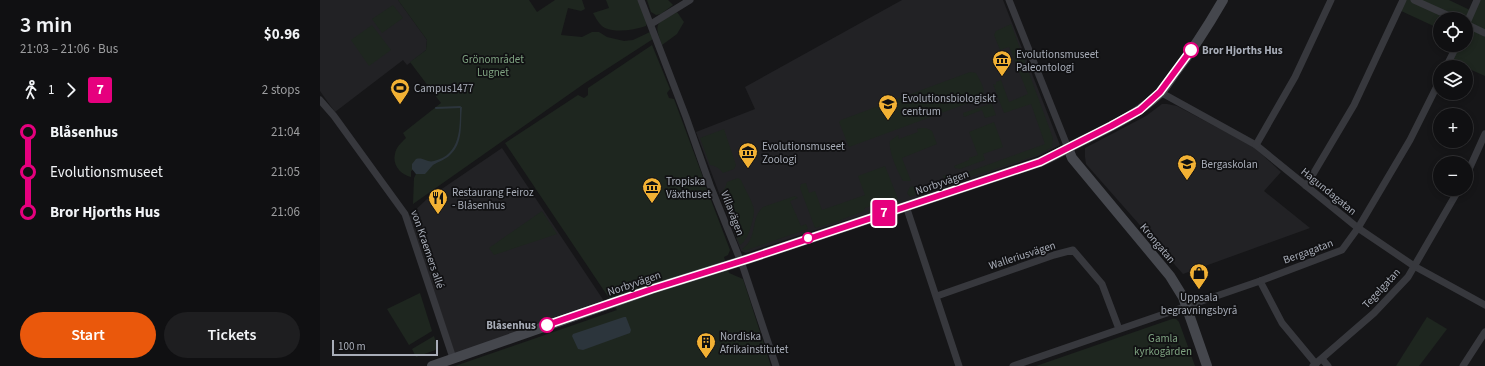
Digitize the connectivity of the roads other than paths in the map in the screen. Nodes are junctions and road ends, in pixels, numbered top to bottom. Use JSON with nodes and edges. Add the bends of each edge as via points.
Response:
{"nodes":[{"id":1,"x":642,"y":0,"type":"edge"},
{"id":2,"x":690,"y":0,"type":"edge"},
{"id":3,"x":1010,"y":0,"type":"edge"},
{"id":4,"x":1223,"y":0,"type":"edge"},
{"id":5,"x":1331,"y":0,"type":"edge"},
{"id":6,"x":1403,"y":0,"type":"edge"},
{"id":7,"x":1414,"y":0,"type":"edge"},
{"id":8,"x":1477,"y":0,"type":"edge"},
{"id":9,"x":1441,"y":12,"type":"edge"},
{"id":10,"x":1472,"y":12,"type":"edge"},
{"id":11,"x":651,"y":24,"type":"junction"},
{"id":12,"x":1473,"y":27,"type":"edge"},
{"id":13,"x":1485,"y":33,"type":"edge"},
{"id":14,"x":1160,"y":92,"type":"junction"},
{"id":15,"x":1433,"y":94,"type":"edge"},
{"id":16,"x":320,"y":100,"type":"edge"},
{"id":17,"x":1485,"y":134,"type":"edge"},
{"id":18,"x":1256,"y":145,"type":"junction"},
{"id":19,"x":1068,"y":148,"type":"junction"},
{"id":20,"x":1473,"y":161,"type":"edge"},
{"id":21,"x":1306,"y":186,"type":"junction"},
{"id":22,"x":1454,"y":196,"type":"edge"},
{"id":23,"x":906,"y":206,"type":"junction"},
{"id":24,"x":1358,"y":228,"type":"junction"},
{"id":25,"x":740,"y":261,"type":"junction"},
{"id":26,"x":1414,"y":266,"type":"junction"},
{"id":27,"x":1260,"y":281,"type":"junction"},
{"id":28,"x":936,"y":296,"type":"junction"},
{"id":29,"x":1485,"y":305,"type":"edge"},
{"id":30,"x":1186,"y":306,"type":"junction"},
{"id":31,"x":1119,"y":329,"type":"junction"},
{"id":32,"x":1485,"y":332,"type":"edge"},
{"id":33,"x":453,"y":358,"type":"junction"},
{"id":34,"x":1317,"y":363,"type":"edge"},
{"id":35,"x":432,"y":366,"type":"edge"},
{"id":36,"x":776,"y":366,"type":"edge"},
{"id":37,"x":959,"y":366,"type":"edge"},
{"id":38,"x":1013,"y":366,"type":"edge"},
{"id":39,"x":1207,"y":366,"type":"edge"},
{"id":40,"x":1328,"y":366,"type":"edge"},
{"id":41,"x":1463,"y":366,"type":"edge"}],
"edges":[{"from":1,"to":11,"type":"street","name":"Villavägen"},
{"from":2,"to":11,"type":"street"},
{"from":3,"to":19,"type":"street"},
{"from":4,"to":14,"type":"street","name":"Norbyvägen"},
{"from":5,"to":18,"type":"street","via":[[1294,77]]},
{"from":6,"to":21,"type":"street","via":[[1354,106]]},
{"from":7,"to":9,"type":"street"},
{"from":8,"to":10,"type":"street"},
{"from":11,"to":25,"type":"street","name":"Villavägen"},
{"from":12,"to":13,"type":"street"},
{"from":14,"to":18,"type":"street","name":"Hagundagatan"},
{"from":14,"to":19,"type":"street","name":"Norbyvägen","via":[[1140,110]]},
{"from":15,"to":24,"type":"street","name":"Bergagatan","via":[[1410,140]]},
{"from":16,"to":33,"type":"street","name":"von Kraemers allé","via":[[406,214]]},
{"from":17,"to":20,"type":"street"},
{"from":18,"to":21,"type":"street","name":"Hagundagatan"},
{"from":19,"to":23,"type":"street","name":"Norbyvägen","via":[[1040,162]]},
{"from":19,"to":30,"type":"street","name":"Krongatan","via":[[1072,158],[1170,276]]},
{"from":21,"to":24,"type":"street","name":"Hagundagatan"},
{"from":22,"to":26,"type":"street","name":"Tegelgatan"},
{"from":23,"to":25,"type":"street","name":"Norbyvägen"},
{"from":23,"to":28,"type":"street"},
{"from":24,"to":26,"type":"street","name":"Hagundagatan"},
{"from":24,"to":27,"type":"street","name":"Bergagatan","via":[[1342,250]]},
{"from":25,"to":33,"type":"street","name":"Norbyvägen"},
{"from":25,"to":36,"type":"street","name":"Villavägen"},
{"from":26,"to":29,"type":"street","name":"Hagundagatan"},
{"from":26,"to":34,"type":"street","name":"Tegelgatan","via":[[1408,277],[1374,313]]},
{"from":27,"to":30,"type":"street","name":"Bergagatan"},
{"from":27,"to":34,"type":"street","via":[[1282,323]]},
{"from":28,"to":31,"type":"street","name":"Walleriusvägen","via":[[1073,250],[1102,284]]},
{"from":28,"to":37,"type":"street"},
{"from":30,"to":31,"type":"street","name":"Bergagatan"},
{"from":30,"to":39,"type":"street","name":"Krongatan"},
{"from":31,"to":38,"type":"street","name":"Bergagatan"},
{"from":32,"to":41,"type":"street"},
{"from":33,"to":35,"type":"street","name":"Norbyvägen"},
{"from":34,"to":40,"type":"street"}]}
